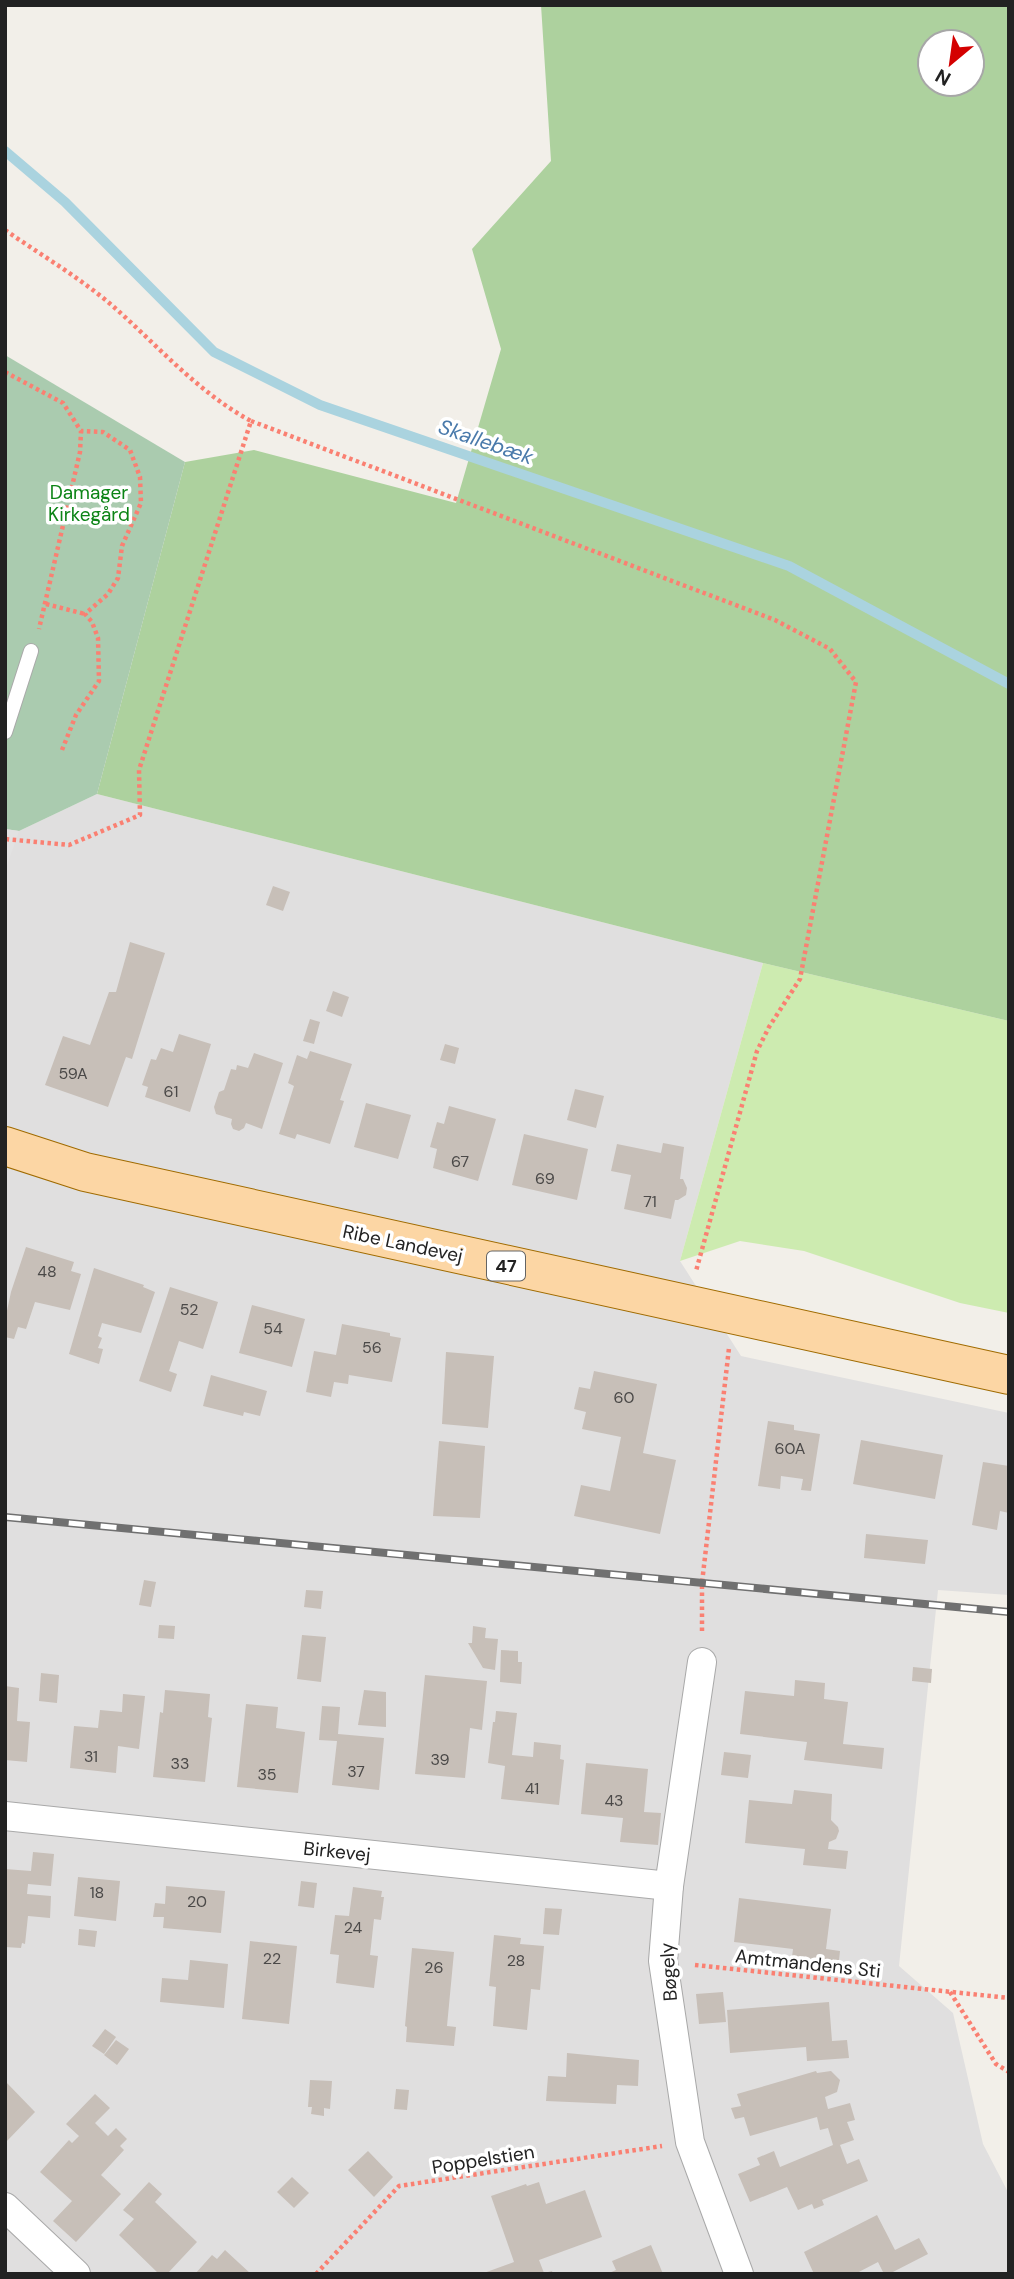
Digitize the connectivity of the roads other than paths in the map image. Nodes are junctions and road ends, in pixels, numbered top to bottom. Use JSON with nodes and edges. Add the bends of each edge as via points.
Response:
{"nodes":[{"id":1,"x":31,"y":651,"type":"road end"},
{"id":2,"x":5,"y":732,"type":"edge"},
{"id":3,"x":5,"y":1146,"type":"edge"},
{"id":4,"x":1009,"y":1375,"type":"edge"},
{"id":5,"x":702,"y":1662,"type":"road end"},
{"id":6,"x":5,"y":1816,"type":"edge"},
{"id":7,"x":669,"y":1886,"type":"junction"},
{"id":8,"x":5,"y":2207,"type":"edge"},
{"id":9,"x":76,"y":2274,"type":"edge"},
{"id":10,"x":739,"y":2274,"type":"edge"}],
"edges":[{"from":1,"to":2,"type":"lane"},
{"from":3,"to":4,"type":"main road","name":"Ribe Landevej","number":"47","via":[[85,1172]]},
{"from":5,"to":7,"type":"street","name":"Bøgely"},
{"from":6,"to":7,"type":"street","name":"Birkevej"},
{"from":7,"to":10,"type":"street","name":"Bøgely","via":[[663,1961],[690,2142]]},
{"from":8,"to":9,"type":"street"}]}
